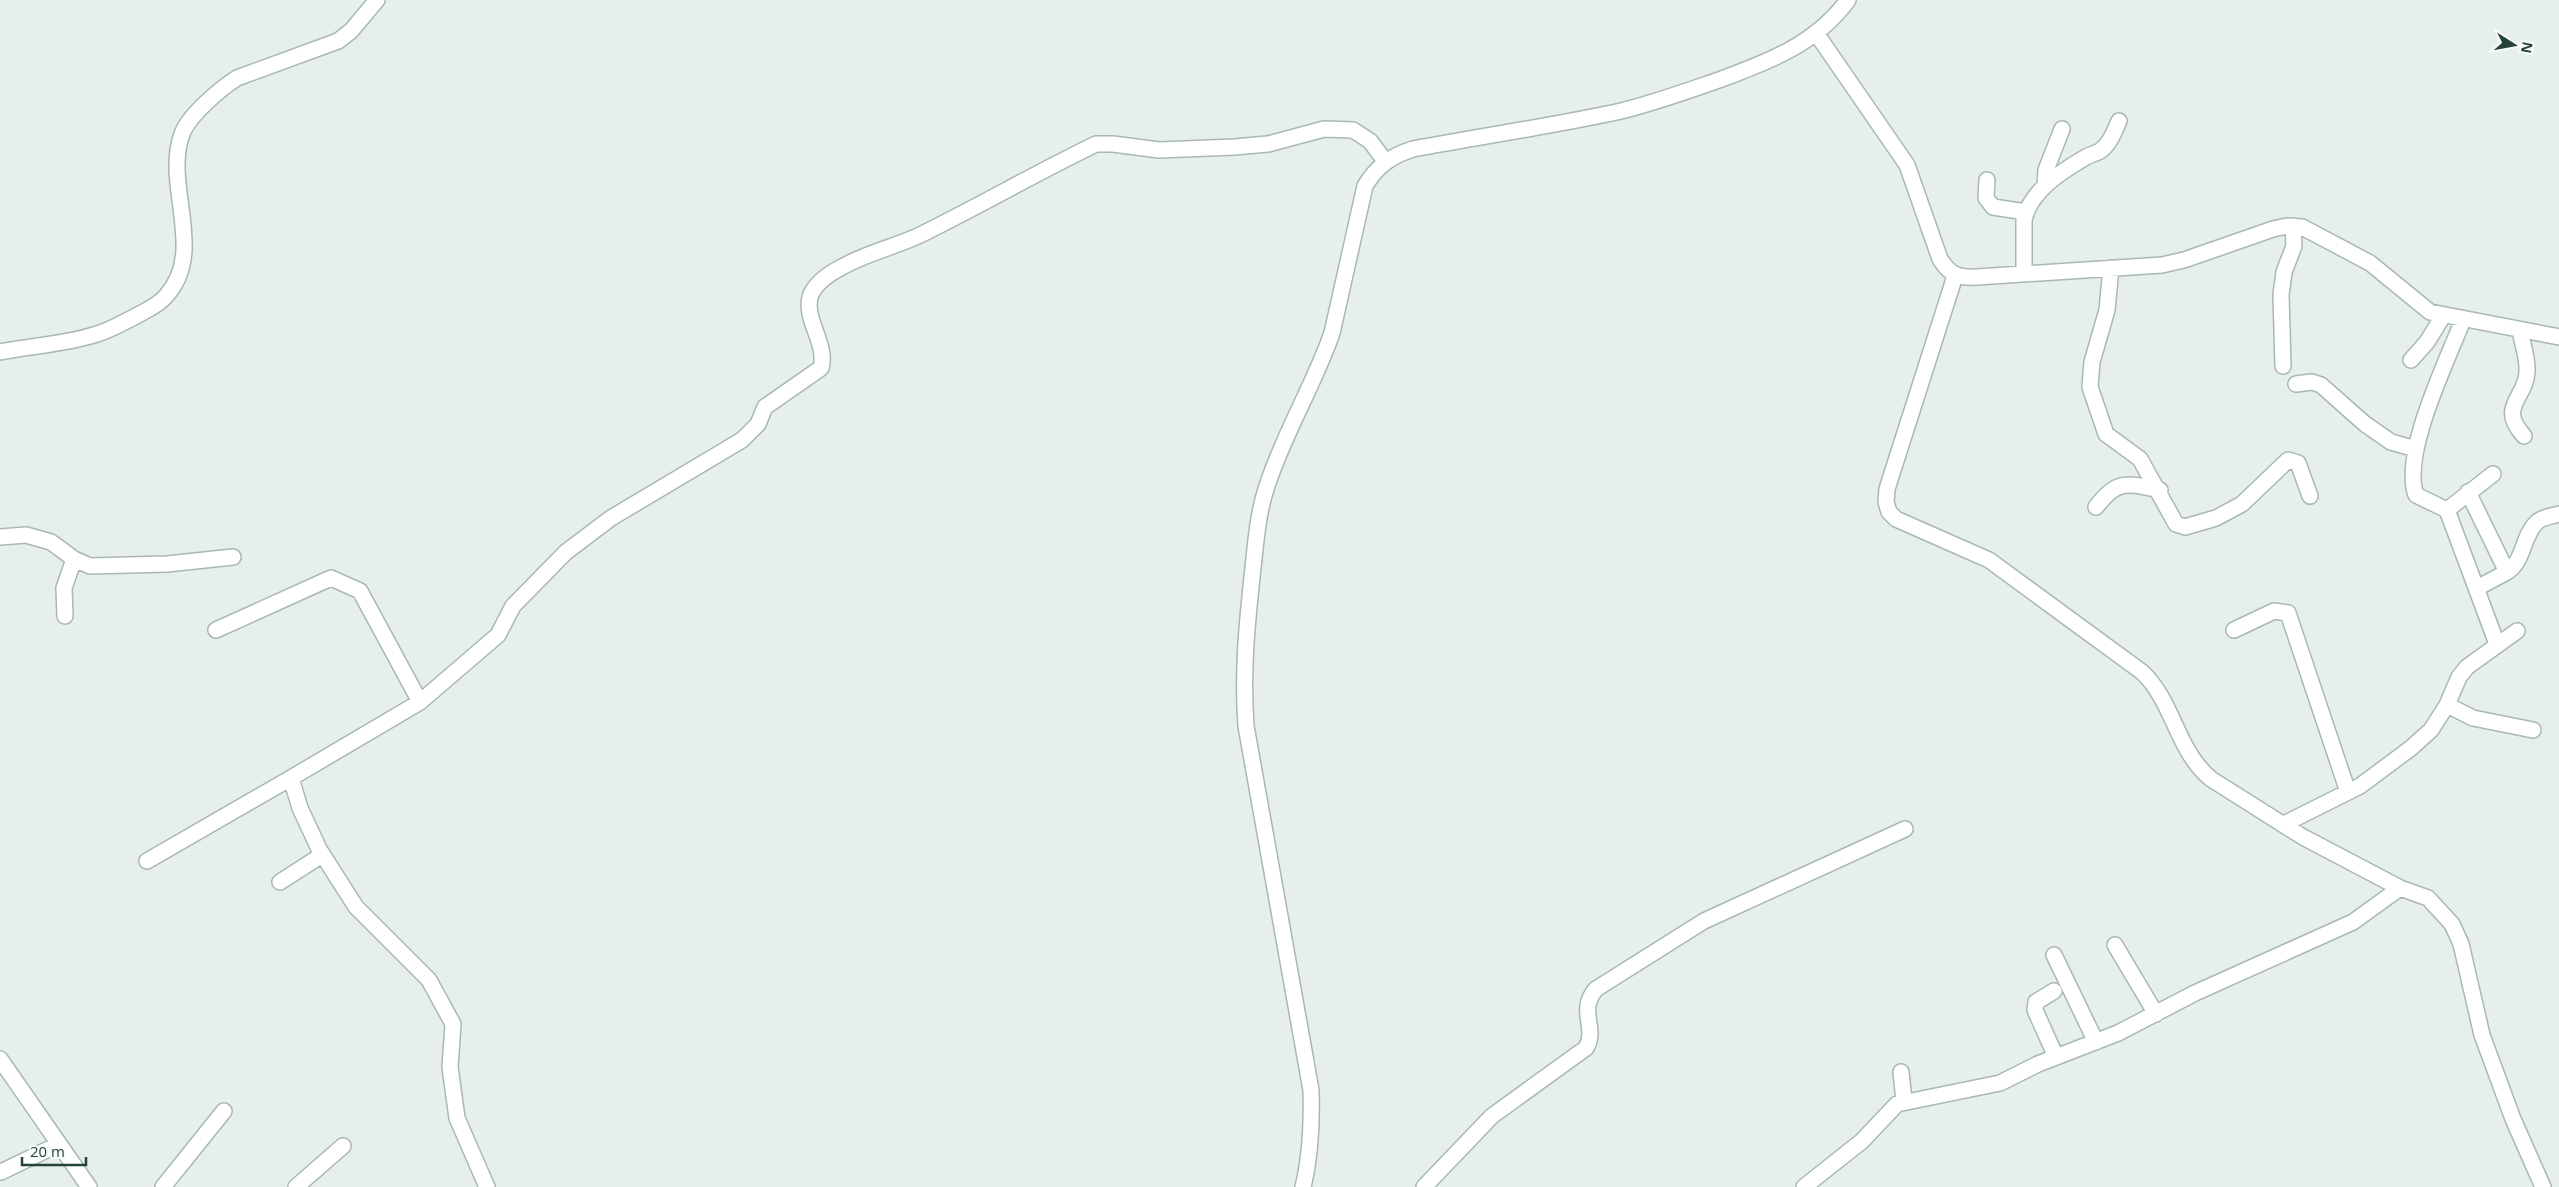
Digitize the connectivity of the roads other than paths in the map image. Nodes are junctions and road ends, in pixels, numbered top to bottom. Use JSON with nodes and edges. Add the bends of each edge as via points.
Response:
{"nodes":[{"id":1,"x":377,"y":0,"type":"edge"},
{"id":2,"x":1848,"y":0,"type":"edge"},
{"id":3,"x":1816,"y":32,"type":"junction"},
{"id":4,"x":2119,"y":121,"type":"dead end"},
{"id":5,"x":2062,"y":129,"type":"dead end"},
{"id":6,"x":1385,"y":161,"type":"junction"},
{"id":7,"x":1987,"y":180,"type":"dead end"},
{"id":8,"x":2045,"y":186,"type":"junction"},
{"id":9,"x":2026,"y":212,"type":"junction"},
{"id":10,"x":2293,"y":226,"type":"junction"},
{"id":11,"x":2111,"y":268,"type":"junction"},
{"id":12,"x":2024,"y":274,"type":"junction"},
{"id":13,"x":1955,"y":276,"type":"junction"},
{"id":14,"x":2443,"y":316,"type":"junction"},
{"id":15,"x":2463,"y":320,"type":"junction"},
{"id":16,"x":2520,"y":330,"type":"junction"},
{"id":17,"x":2559,"y":337,"type":"edge"},
{"id":18,"x":0,"y":352,"type":"edge"},
{"id":19,"x":2411,"y":360,"type":"dead end"},
{"id":20,"x":2283,"y":366,"type":"dead end"},
{"id":21,"x":2296,"y":384,"type":"dead end"},
{"id":22,"x":2524,"y":436,"type":"dead end"},
{"id":23,"x":2416,"y":449,"type":"junction"},
{"id":24,"x":2493,"y":474,"type":"dead end"},
{"id":25,"x":2160,"y":490,"type":"junction"},
{"id":26,"x":2468,"y":492,"type":"junction"},
{"id":27,"x":2310,"y":496,"type":"dead end"},
{"id":28,"x":2096,"y":507,"type":"dead end"},
{"id":29,"x":2447,"y":510,"type":"junction"},
{"id":30,"x":2559,"y":514,"type":"edge"},
{"id":31,"x":0,"y":537,"type":"edge"},
{"id":32,"x":233,"y":557,"type":"dead end"},
{"id":33,"x":74,"y":559,"type":"junction"},
{"id":34,"x":2507,"y":572,"type":"junction"},
{"id":35,"x":2477,"y":588,"type":"junction"},
{"id":36,"x":64,"y":616,"type":"dead end"},
{"id":37,"x":216,"y":630,"type":"dead end"},
{"id":38,"x":2234,"y":630,"type":"dead end"},
{"id":39,"x":2517,"y":631,"type":"dead end"},
{"id":40,"x":2497,"y":644,"type":"junction"},
{"id":41,"x":420,"y":702,"type":"junction"},
{"id":42,"x":2447,"y":705,"type":"junction"},
{"id":43,"x":2533,"y":730,"type":"dead end"},
{"id":44,"x":291,"y":778,"type":"junction"},
{"id":45,"x":2348,"y":792,"type":"junction"},
{"id":46,"x":2284,"y":824,"type":"junction"},
{"id":47,"x":1905,"y":829,"type":"dead end"},
{"id":48,"x":322,"y":855,"type":"junction"},
{"id":49,"x":147,"y":860,"type":"dead end"},
{"id":50,"x":280,"y":882,"type":"dead end"},
{"id":51,"x":2400,"y":888,"type":"junction"},
{"id":52,"x":2115,"y":945,"type":"dead end"},
{"id":53,"x":2054,"y":955,"type":"dead end"},
{"id":54,"x":2054,"y":991,"type":"dead end"},
{"id":55,"x":2156,"y":1014,"type":"junction"},
{"id":56,"x":2096,"y":1042,"type":"junction"},
{"id":57,"x":2056,"y":1057,"type":"junction"},
{"id":58,"x":0,"y":1059,"type":"edge"},
{"id":59,"x":1901,"y":1072,"type":"dead end"},
{"id":60,"x":1904,"y":1101,"type":"junction"},
{"id":61,"x":224,"y":1111,"type":"dead end"},
{"id":62,"x":59,"y":1144,"type":"junction"},
{"id":63,"x":343,"y":1146,"type":"dead end"},
{"id":64,"x":1,"y":1172,"type":"edge"},
{"id":65,"x":90,"y":1187,"type":"edge"},
{"id":66,"x":163,"y":1187,"type":"edge"},
{"id":67,"x":296,"y":1187,"type":"edge"},
{"id":68,"x":487,"y":1187,"type":"edge"},
{"id":69,"x":1303,"y":1187,"type":"edge"},
{"id":70,"x":1424,"y":1187,"type":"edge"},
{"id":71,"x":1804,"y":1187,"type":"edge"},
{"id":72,"x":2543,"y":1187,"type":"edge"}],
"edges":[{"from":1,"to":18,"type":"street","via":[[338,41],[237,78],[188,122],[177,156],[184,249],[182,265],[166,296],[155,306],[96,335]]},
{"from":2,"to":3,"type":"street"},
{"from":3,"to":6,"type":"street","via":[[1774,60],[1646,104],[1413,149]]},
{"from":3,"to":13,"type":"street","via":[[1902,156],[1940,259],[1946,270]]},
{"from":4,"to":8,"type":"street","via":[[2109,141],[2100,150]]},
{"from":5,"to":8,"type":"street","via":[[2046,170]]},
{"from":6,"to":41,"type":"street","via":[[1370,141],[1353,130],[1324,129],[1268,144],[1234,147],[1160,150],[1096,144],[919,236],[843,266],[824,278],[811,295],[810,314],[814,332],[823,348],[821,368],[765,407],[758,424],[742,440],[611,518],[566,552],[512,606],[498,635]]},
{"from":6,"to":69,"type":"street","via":[[1365,186],[1332,333],[1266,487],[1259,516],[1246,630],[1243,679],[1246,726],[1311,1090],[1310,1158]]},
{"from":7,"to":9,"type":"street","via":[[1986,198],[1993,207]]},
{"from":8,"to":9,"type":"street"},
{"from":9,"to":12,"type":"street"},
{"from":10,"to":11,"type":"street","via":[[2273,229],[2173,263]]},
{"from":10,"to":14,"type":"street","via":[[2312,231],[2370,263],[2419,306]]},
{"from":10,"to":20,"type":"street","via":[[2294,246],[2284,272],[2281,295]]},
{"from":11,"to":12,"type":"street"},
{"from":11,"to":25,"type":"street","via":[[2107,310],[2092,362],[2090,386],[2106,434],[2140,459]]},
{"from":12,"to":13,"type":"street"},
{"from":13,"to":46,"type":"street","via":[[1887,489],[1889,512],[1904,524],[1990,560],[2142,672],[2158,691],[2198,768]]},
{"from":14,"to":15,"type":"street"},
{"from":14,"to":19,"type":"street"},
{"from":15,"to":16,"type":"street"},
{"from":15,"to":23,"type":"street","via":[[2419,430]]},
{"from":16,"to":17,"type":"street"},
{"from":16,"to":22,"type":"street","via":[[2527,372],[2526,381],[2515,400],[2513,414],[2516,427]]},
{"from":21,"to":23,"type":"street","via":[[2312,382],[2321,385],[2391,442]]},
{"from":23,"to":29,"type":"street","via":[[2412,486],[2416,495]]},
{"from":24,"to":26,"type":"street"},
{"from":25,"to":27,"type":"street","via":[[2167,511],[2176,524],[2183,527],[2216,518],[2242,504],[2282,464],[2293,460],[2298,463]]},
{"from":25,"to":28,"type":"street","via":[[2122,484],[2107,493]]},
{"from":26,"to":29,"type":"street"},
{"from":26,"to":34,"type":"street"},
{"from":29,"to":35,"type":"street"},
{"from":30,"to":34,"type":"street","via":[[2538,521],[2530,531],[2518,561]]},
{"from":31,"to":33,"type":"street","via":[[26,535],[51,542]]},
{"from":32,"to":33,"type":"street","via":[[167,564],[90,566]]},
{"from":33,"to":36,"type":"street","via":[[64,588]]},
{"from":34,"to":35,"type":"street"},
{"from":35,"to":40,"type":"street"},
{"from":37,"to":41,"type":"street","via":[[331,578],[360,590]]},
{"from":38,"to":45,"type":"street","via":[[2274,611],[2288,613]]},
{"from":39,"to":40,"type":"street"},
{"from":40,"to":42,"type":"street","via":[[2467,667]]},
{"from":41,"to":44,"type":"street"},
{"from":42,"to":43,"type":"street","via":[[2473,718]]},
{"from":42,"to":45,"type":"street","via":[[2432,730],[2412,748]]},
{"from":44,"to":48,"type":"street","via":[[300,808]]},
{"from":44,"to":49,"type":"street"},
{"from":45,"to":46,"type":"street"},
{"from":46,"to":51,"type":"street"},
{"from":47,"to":70,"type":"street","via":[[1704,921],[1596,989],[1586,1010],[1590,1038],[1586,1048],[1492,1116]]},
{"from":48,"to":50,"type":"street"},
{"from":48,"to":68,"type":"street","via":[[356,906],[429,980],[453,1024],[450,1067],[456,1118]]},
{"from":51,"to":55,"type":"street","via":[[2353,922],[2195,993]]},
{"from":51,"to":72,"type":"street","via":[[2428,898],[2452,924],[2461,944],[2485,1044]]},
{"from":52,"to":55,"type":"street"},
{"from":53,"to":56,"type":"street"},
{"from":54,"to":57,"type":"street","via":[[2036,1002],[2035,1010]]},
{"from":55,"to":56,"type":"street"},
{"from":56,"to":57,"type":"street"},
{"from":57,"to":60,"type":"street","via":[[2000,1083]]},
{"from":58,"to":62,"type":"street"},
{"from":59,"to":60,"type":"street"},
{"from":60,"to":71,"type":"street","via":[[1890,1109],[1857,1145]]},
{"from":61,"to":66,"type":"street"},
{"from":62,"to":64,"type":"street"},
{"from":62,"to":65,"type":"street"},
{"from":63,"to":67,"type":"street"}]}
